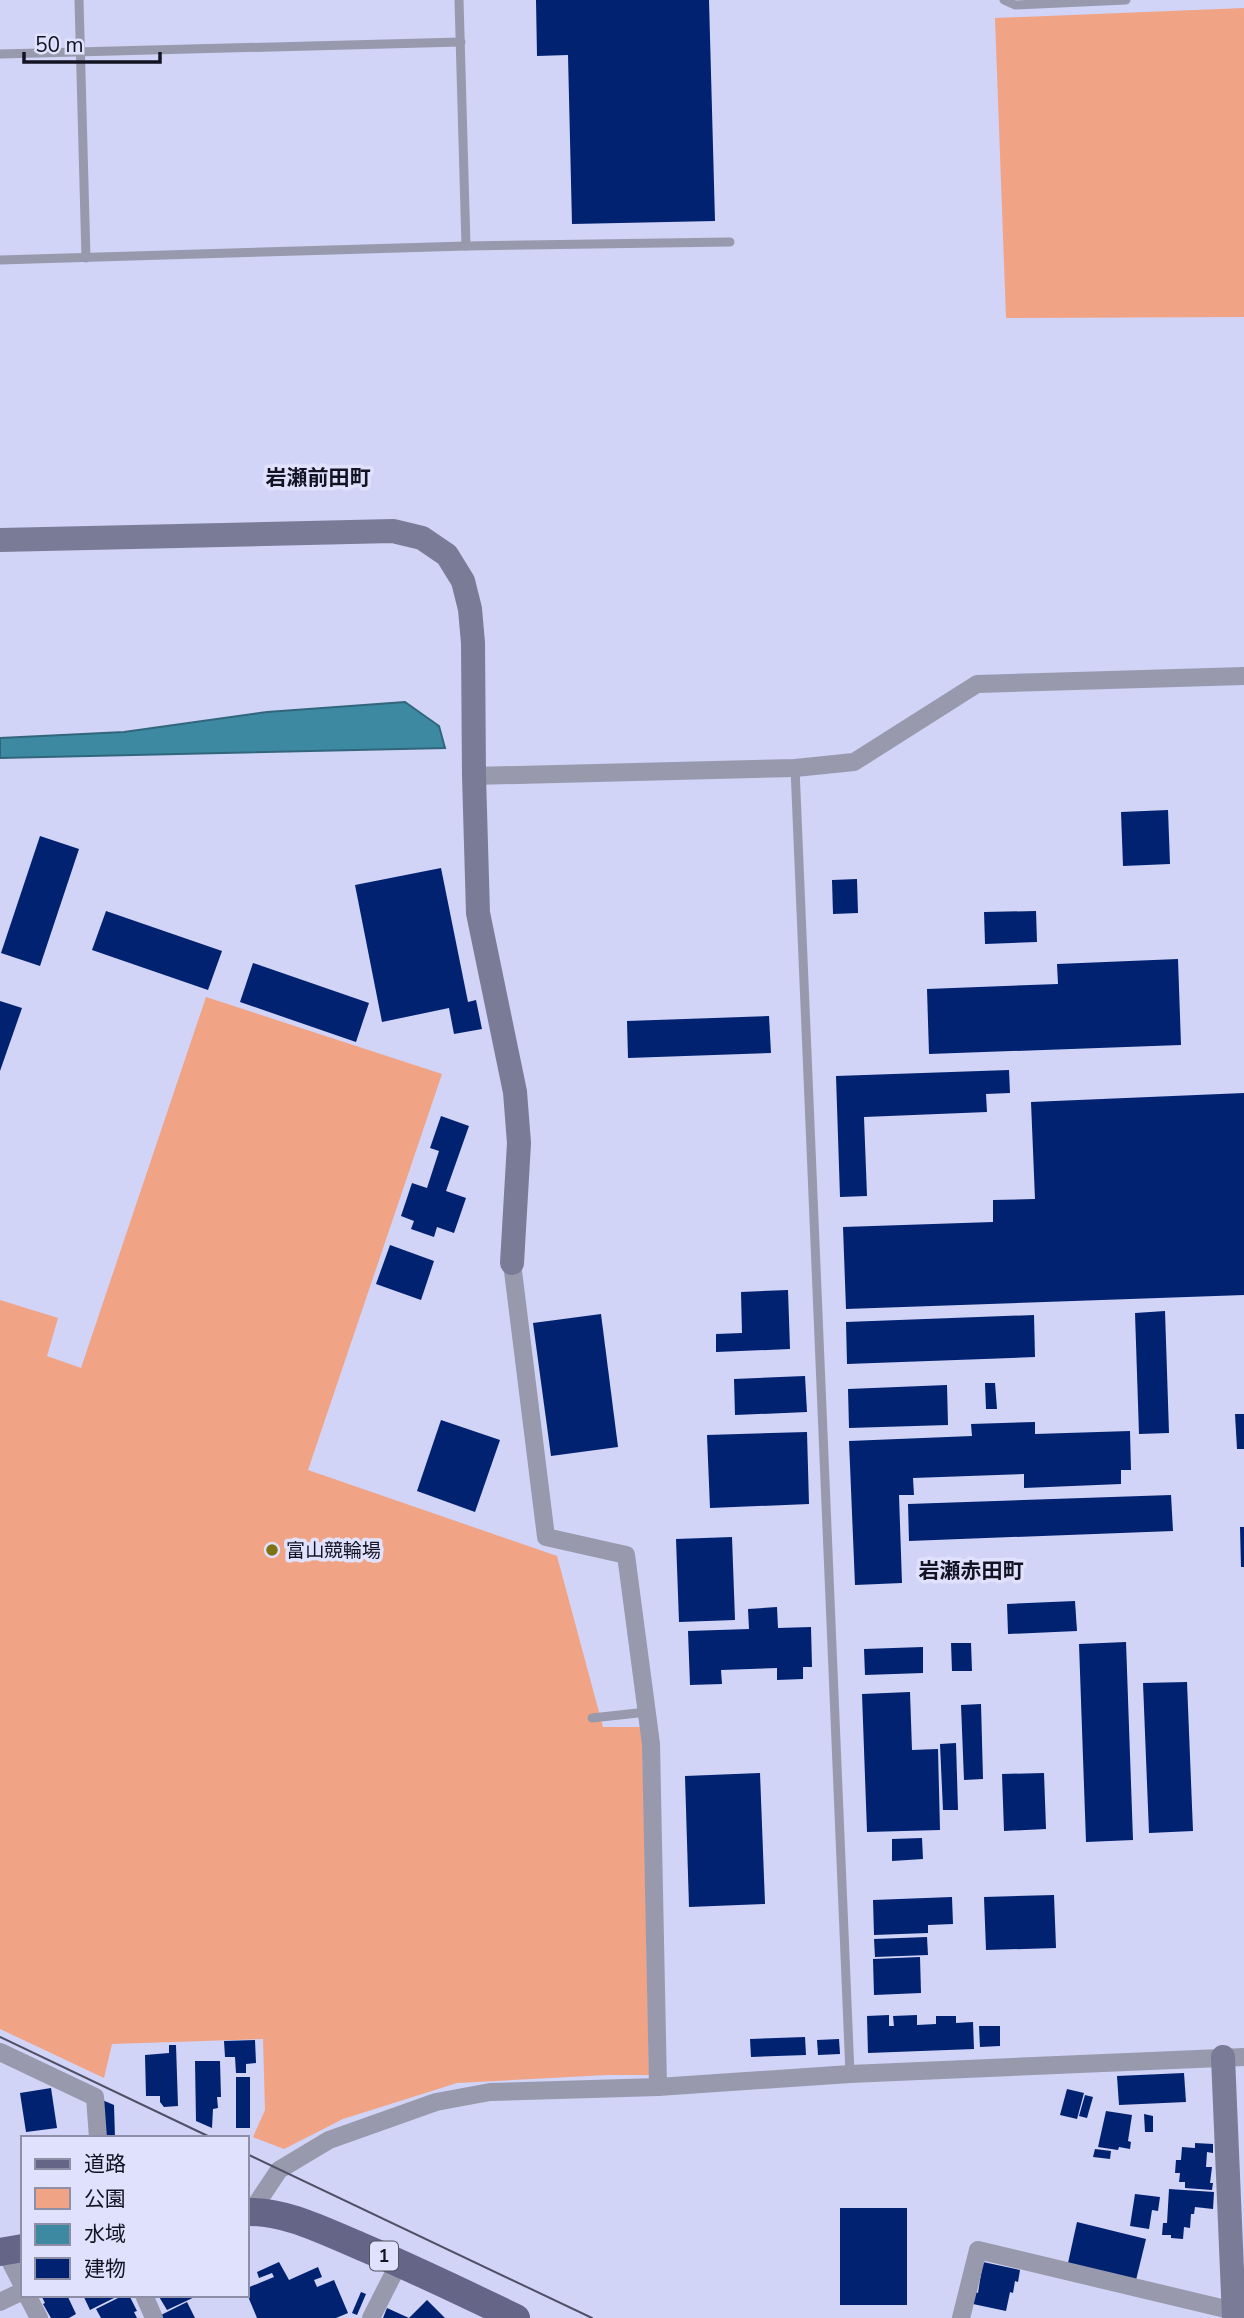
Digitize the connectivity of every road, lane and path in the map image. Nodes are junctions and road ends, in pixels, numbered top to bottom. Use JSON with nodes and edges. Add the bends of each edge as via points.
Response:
{"nodes":[{"id":1,"x":79,"y":0,"type":"edge"},
{"id":2,"x":459,"y":0,"type":"edge"},
{"id":3,"x":1004,"y":0,"type":"edge"},
{"id":4,"x":1126,"y":0,"type":"edge"},
{"id":5,"x":461,"y":43,"type":"junction"},
{"id":6,"x":80,"y":51,"type":"junction"},
{"id":7,"x":0,"y":54,"type":"edge"},
{"id":8,"x":730,"y":242,"type":"dead end"},
{"id":9,"x":466,"y":246,"type":"junction"},
{"id":10,"x":86,"y":258,"type":"junction"},
{"id":11,"x":0,"y":260,"type":"edge"},
{"id":12,"x":0,"y":540,"type":"edge"},
{"id":13,"x":1244,"y":676,"type":"edge"},
{"id":14,"x":795,"y":768,"type":"junction"},
{"id":15,"x":474,"y":776,"type":"junction"},
{"id":16,"x":512,"y":1262,"type":"joint"},
{"id":17,"x":647,"y":1712,"type":"junction"},
{"id":18,"x":592,"y":1718,"type":"dead end"},
{"id":19,"x":0,"y":2052,"type":"edge"},
{"id":20,"x":1233,"y":2057,"type":"edge"},
{"id":21,"x":850,"y":2074,"type":"junction"},
{"id":22,"x":659,"y":2087,"type":"junction"},
{"id":23,"x":98,"y":2136,"type":"edge"},
{"id":24,"x":249,"y":2212,"type":"edge"},
{"id":25,"x":9,"y":2250,"type":"edge"},
{"id":26,"x":399,"y":2263,"type":"junction"},
{"id":27,"x":21,"y":2283,"type":"edge"},
{"id":28,"x":21,"y":2289,"type":"edge"},
{"id":29,"x":28,"y":2297,"type":"edge"},
{"id":30,"x":145,"y":2297,"type":"edge"},
{"id":31,"x":0,"y":2302,"type":"edge"},
{"id":32,"x":1234,"y":2314,"type":"edge"},
{"id":33,"x":39,"y":2318,"type":"edge"},
{"id":34,"x":154,"y":2318,"type":"edge"},
{"id":35,"x":372,"y":2318,"type":"edge"},
{"id":36,"x":516,"y":2318,"type":"edge"},
{"id":37,"x":961,"y":2318,"type":"edge"}],
"edges":[{"from":1,"to":6,"type":"lane"},
{"from":2,"to":5,"type":"lane"},
{"from":3,"to":4,"type":"lane","via":[[1014,5]]},
{"from":5,"to":6,"type":"lane"},
{"from":5,"to":9,"type":"lane"},
{"from":6,"to":7,"type":"lane"},
{"from":6,"to":10,"type":"lane"},
{"from":8,"to":9,"type":"lane"},
{"from":9,"to":10,"type":"lane"},
{"from":10,"to":11,"type":"lane"},
{"from":12,"to":15,"type":"street","via":[[393,531],[422,538],[447,555],[463,581],[470,609]]},
{"from":13,"to":14,"type":"street","via":[[977,684],[854,762]]},
{"from":14,"to":15,"type":"street"},
{"from":14,"to":21,"type":"lane"},
{"from":15,"to":16,"type":"street","via":[[478,913],[514,1092],[519,1143]]},
{"from":16,"to":17,"type":"street","via":[[546,1537],[626,1555]]},
{"from":17,"to":18,"type":"lane"},
{"from":17,"to":22,"type":"street"},
{"from":19,"to":23,"type":"street","via":[[95,2097]]},
{"from":20,"to":21,"type":"street"},
{"from":20,"to":32,"type":"street"},
{"from":21,"to":22,"type":"street"},
{"from":22,"to":24,"type":"street","via":[[489,2092],[436,2102],[329,2140],[279,2170]]},
{"from":24,"to":26,"type":"main road","number":"1","via":[[306,2223]]},
{"from":25,"to":27,"type":"street"},
{"from":26,"to":35,"type":"street"},
{"from":26,"to":36,"type":"main road","number":"1"},
{"from":28,"to":31,"type":"street"},
{"from":29,"to":33,"type":"street"},
{"from":30,"to":34,"type":"street"},
{"from":32,"to":37,"type":"street","via":[[978,2250]]}]}
